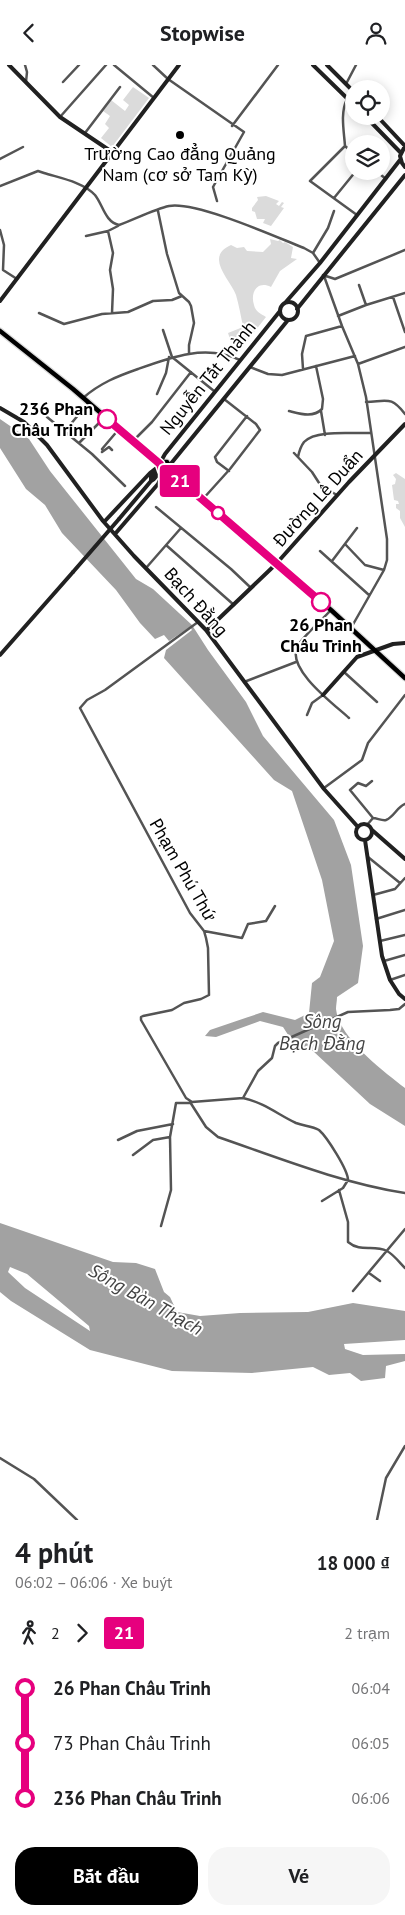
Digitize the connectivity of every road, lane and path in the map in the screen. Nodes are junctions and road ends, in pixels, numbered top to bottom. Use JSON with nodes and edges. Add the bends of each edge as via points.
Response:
{"nodes":[{"id":1,"x":9,"y":65,"type":"edge"},
{"id":2,"x":24,"y":65,"type":"edge"},
{"id":3,"x":80,"y":65,"type":"edge"},
{"id":4,"x":106,"y":65,"type":"edge"},
{"id":5,"x":114,"y":65,"type":"edge"},
{"id":6,"x":153,"y":65,"type":"edge"},
{"id":7,"x":178,"y":65,"type":"edge"},
{"id":8,"x":278,"y":65,"type":"edge"},
{"id":9,"x":313,"y":65,"type":"edge"},
{"id":10,"x":327,"y":65,"type":"edge"},
{"id":11,"x":354,"y":66,"type":"edge"},
{"id":12,"x":168,"y":79,"type":"junction"},
{"id":13,"x":348,"y":80,"type":"edge"},
{"id":14,"x":26,"y":82,"type":"junction"},
{"id":15,"x":63,"y":82,"type":"dead end"},
{"id":16,"x":345,"y":83,"type":"edge"},
{"id":17,"x":120,"y":87,"type":"dead end"},
{"id":18,"x":345,"y":97,"type":"edge"},
{"id":19,"x":154,"y":98,"type":"junction"},
{"id":20,"x":345,"y":103,"type":"edge"},
{"id":21,"x":60,"y":117,"type":"junction"},
{"id":22,"x":232,"y":125,"type":"junction"},
{"id":23,"x":374,"y":125,"type":"edge"},
{"id":24,"x":385,"y":125,"type":"edge"},
{"id":25,"x":84,"y":134,"type":"junction"},
{"id":26,"x":405,"y":146,"type":"edge"},
{"id":27,"x":23,"y":147,"type":"dead end"},
{"id":28,"x":345,"y":147,"type":"joint"},
{"id":29,"x":112,"y":152,"type":"junction"},
{"id":30,"x":400,"y":152,"type":"junction"},
{"id":31,"x":0,"y":159,"type":"edge"},
{"id":32,"x":400,"y":160,"type":"junction"},
{"id":33,"x":405,"y":167,"type":"edge"},
{"id":34,"x":390,"y":174,"type":"edge"},
{"id":35,"x":405,"y":175,"type":"edge"},
{"id":36,"x":349,"y":180,"type":"edge"},
{"id":37,"x":385,"y":180,"type":"edge"},
{"id":38,"x":0,"y":186,"type":"edge"},
{"id":39,"x":85,"y":187,"type":"junction"},
{"id":40,"x":334,"y":198,"type":"junction"},
{"id":41,"x":217,"y":201,"type":"dead end"},
{"id":42,"x":158,"y":211,"type":"junction"},
{"id":43,"x":334,"y":211,"type":"dead end"},
{"id":44,"x":358,"y":215,"type":"junction"},
{"id":45,"x":119,"y":225,"type":"junction"},
{"id":46,"x":0,"y":230,"type":"edge"},
{"id":47,"x":108,"y":231,"type":"junction"},
{"id":48,"x":86,"y":236,"type":"dead end"},
{"id":49,"x":405,"y":250,"type":"edge"},
{"id":50,"x":313,"y":253,"type":"junction"},
{"id":51,"x":320,"y":263,"type":"junction"},
{"id":52,"x":323,"y":275,"type":"junction"},
{"id":53,"x":17,"y":279,"type":"junction"},
{"id":54,"x":359,"y":285,"type":"dead end"},
{"id":55,"x":405,"y":293,"type":"edge"},
{"id":56,"x":2,"y":295,"type":"edge"},
{"id":57,"x":182,"y":296,"type":"junction"},
{"id":58,"x":393,"y":297,"type":"junction"},
{"id":59,"x":0,"y":301,"type":"edge"},
{"id":60,"x":285,"y":303,"type":"junction"},
{"id":61,"x":366,"y":305,"type":"junction"},
{"id":62,"x":297,"y":309,"type":"junction"},
{"id":63,"x":280,"y":311,"type":"junction"},
{"id":64,"x":39,"y":313,"type":"dead end"},
{"id":65,"x":112,"y":313,"type":"junction"},
{"id":66,"x":338,"y":316,"type":"junction"},
{"id":67,"x":288,"y":320,"type":"junction"},
{"id":68,"x":403,"y":321,"type":"edge"},
{"id":69,"x":342,"y":326,"type":"junction"},
{"id":70,"x":163,"y":330,"type":"dead end"},
{"id":71,"x":0,"y":331,"type":"edge"},
{"id":72,"x":405,"y":333,"type":"edge"},
{"id":73,"x":405,"y":347,"type":"edge"},
{"id":74,"x":189,"y":353,"type":"junction"},
{"id":75,"x":355,"y":356,"type":"junction"},
{"id":76,"x":171,"y":357,"type":"junction"},
{"id":77,"x":240,"y":360,"type":"junction"},
{"id":78,"x":358,"y":364,"type":"junction"},
{"id":79,"x":249,"y":367,"type":"junction"},
{"id":80,"x":316,"y":367,"type":"junction"},
{"id":81,"x":303,"y":370,"type":"junction"},
{"id":82,"x":191,"y":372,"type":"junction"},
{"id":83,"x":214,"y":391,"type":"junction"},
{"id":84,"x":157,"y":394,"type":"dead end"},
{"id":85,"x":83,"y":398,"type":"junction"},
{"id":86,"x":224,"y":399,"type":"junction"},
{"id":87,"x":89,"y":402,"type":"junction"},
{"id":88,"x":366,"y":402,"type":"junction"},
{"id":89,"x":0,"y":408,"type":"edge"},
{"id":90,"x":290,"y":411,"type":"dead end"},
{"id":91,"x":321,"y":411,"type":"junction"},
{"id":92,"x":405,"y":414,"type":"edge"},
{"id":93,"x":247,"y":416,"type":"junction"},
{"id":94,"x":47,"y":417,"type":"dead end"},
{"id":95,"x":105,"y":417,"type":"junction"},
{"id":96,"x":405,"y":424,"type":"edge"},
{"id":97,"x":119,"y":429,"type":"junction"},
{"id":98,"x":64,"y":431,"type":"junction"},
{"id":99,"x":370,"y":433,"type":"junction"},
{"id":100,"x":325,"y":435,"type":"junction"},
{"id":101,"x":133,"y":441,"type":"junction"},
{"id":102,"x":79,"y":443,"type":"junction"},
{"id":103,"x":112,"y":450,"type":"dead end"},
{"id":104,"x":294,"y":453,"type":"dead end"},
{"id":105,"x":374,"y":456,"type":"junction"},
{"id":106,"x":298,"y":457,"type":"junction"},
{"id":107,"x":163,"y":467,"type":"junction"},
{"id":108,"x":229,"y":471,"type":"junction"},
{"id":109,"x":125,"y":486,"type":"dead end"},
{"id":110,"x":337,"y":495,"type":"junction"},
{"id":111,"x":202,"y":500,"type":"junction"},
{"id":112,"x":156,"y":507,"type":"dead end"},
{"id":113,"x":104,"y":522,"type":"junction"},
{"id":114,"x":181,"y":527,"type":"junction"},
{"id":115,"x":357,"y":528,"type":"dead end"},
{"id":116,"x":115,"y":534,"type":"junction"},
{"id":117,"x":345,"y":543,"type":"junction"},
{"id":118,"x":166,"y":545,"type":"junction"},
{"id":119,"x":320,"y":551,"type":"dead end"},
{"id":120,"x":332,"y":561,"type":"junction"},
{"id":121,"x":276,"y":564,"type":"junction"},
{"id":122,"x":146,"y":568,"type":"junction"},
{"id":123,"x":384,"y":570,"type":"junction"},
{"id":124,"x":252,"y":589,"type":"junction"},
{"id":125,"x":369,"y":595,"type":"junction"},
{"id":126,"x":234,"y":605,"type":"junction"},
{"id":127,"x":331,"y":611,"type":"junction"},
{"id":128,"x":198,"y":622,"type":"junction"},
{"id":129,"x":351,"y":628,"type":"junction"},
{"id":130,"x":207,"y":631,"type":"junction"},
{"id":131,"x":405,"y":643,"type":"edge"},
{"id":132,"x":374,"y":650,"type":"junction"},
{"id":133,"x":0,"y":655,"type":"edge"},
{"id":134,"x":296,"y":661,"type":"junction"},
{"id":135,"x":344,"y":672,"type":"junction"},
{"id":136,"x":405,"y":678,"type":"edge"},
{"id":137,"x":244,"y":681,"type":"junction"},
{"id":138,"x":323,"y":695,"type":"junction"},
{"id":139,"x":405,"y":695,"type":"edge"},
{"id":140,"x":377,"y":702,"type":"dead end"},
{"id":141,"x":307,"y":715,"type":"dead end"},
{"id":142,"x":349,"y":718,"type":"dead end"},
{"id":143,"x":372,"y":781,"type":"dead end"},
{"id":144,"x":324,"y":789,"type":"junction"},
{"id":145,"x":405,"y":804,"type":"edge"},
{"id":146,"x":373,"y":818,"type":"junction"},
{"id":147,"x":367,"y":825,"type":"junction"},
{"id":148,"x":358,"y":827,"type":"junction"},
{"id":149,"x":372,"y":830,"type":"junction"},
{"id":150,"x":365,"y":840,"type":"junction"},
{"id":151,"x":368,"y":857,"type":"junction"},
{"id":152,"x":405,"y":859,"type":"edge"},
{"id":153,"x":405,"y":878,"type":"edge"},
{"id":154,"x":400,"y":883,"type":"junction"},
{"id":155,"x":373,"y":895,"type":"junction"},
{"id":156,"x":275,"y":906,"type":"dead end"},
{"id":157,"x":405,"y":910,"type":"edge"},
{"id":158,"x":376,"y":919,"type":"junction"},
{"id":159,"x":204,"y":931,"type":"junction"},
{"id":160,"x":405,"y":935,"type":"edge"},
{"id":161,"x":380,"y":941,"type":"junction"},
{"id":162,"x":405,"y":955,"type":"edge"},
{"id":163,"x":384,"y":961,"type":"junction"},
{"id":164,"x":405,"y":975,"type":"edge"},
{"id":165,"x":390,"y":979,"type":"junction"},
{"id":166,"x":405,"y":999,"type":"edge"},
{"id":167,"x":405,"y":1005,"type":"edge"},
{"id":168,"x":242,"y":1097,"type":"junction"},
{"id":169,"x":191,"y":1103,"type":"junction"},
{"id":170,"x":173,"y":1124,"type":"junction"},
{"id":171,"x":170,"y":1137,"type":"junction"},
{"id":172,"x":118,"y":1140,"type":"dead end"},
{"id":173,"x":133,"y":1155,"type":"dead end"},
{"id":174,"x":348,"y":1180,"type":"junction"},
{"id":175,"x":339,"y":1190,"type":"junction"},
{"id":176,"x":405,"y":1193,"type":"edge"},
{"id":177,"x":322,"y":1201,"type":"dead end"},
{"id":178,"x":161,"y":1226,"type":"dead end"},
{"id":179,"x":405,"y":1229,"type":"edge"},
{"id":180,"x":387,"y":1251,"type":"junction"},
{"id":181,"x":405,"y":1268,"type":"edge"},
{"id":182,"x":369,"y":1273,"type":"junction"},
{"id":183,"x":380,"y":1281,"type":"dead end"},
{"id":184,"x":353,"y":1291,"type":"dead end"},
{"id":185,"x":405,"y":1446,"type":"edge"},
{"id":186,"x":0,"y":1457,"type":"edge"},
{"id":187,"x":77,"y":1520,"type":"edge"},
{"id":188,"x":377,"y":1520,"type":"edge"}],
"edges":[{"from":1,"to":14,"type":"street"},
{"from":2,"to":14,"type":"street"},
{"from":3,"to":15,"type":"street"},
{"from":4,"to":21,"type":"street"},
{"from":5,"to":19,"type":"street"},
{"from":6,"to":12,"type":"street"},
{"from":7,"to":12,"type":"street"},
{"from":8,"to":22,"type":"street"},
{"from":9,"to":18,"type":"street"},
{"from":10,"to":16,"type":"street"},
{"from":11,"to":13,"type":"street"},
{"from":12,"to":19,"type":"street"},
{"from":12,"to":22,"type":"street"},
{"from":14,"to":21,"type":"street"},
{"from":17,"to":25,"type":"street"},
{"from":19,"to":29,"type":"street"},
{"from":20,"to":28,"type":"street"},
{"from":21,"to":25,"type":"street"},
{"from":22,"to":41,"type":"street","via":[[244,134],[212,187]]},
{"from":23,"to":30,"type":"street"},
{"from":24,"to":26,"type":"street"},
{"from":25,"to":29,"type":"street"},
{"from":26,"to":30,"type":"street"},
{"from":27,"to":31,"type":"street"},
{"from":28,"to":40,"type":"street","via":[[310,181]]},
{"from":29,"to":39,"type":"street"},
{"from":30,"to":32,"type":"street"},
{"from":32,"to":33,"type":"street"},
{"from":32,"to":34,"type":"street"},
{"from":35,"to":52,"type":"street"},
{"from":36,"to":40,"type":"street"},
{"from":37,"to":44,"type":"street"},
{"from":38,"to":39,"type":"street","via":[[38,171]]},
{"from":39,"to":45,"type":"street","via":[[95,196],[112,223]]},
{"from":39,"to":53,"type":"street"},
{"from":40,"to":44,"type":"street"},
{"from":42,"to":45,"type":"street"},
{"from":42,"to":50,"type":"street","via":[[168,206],[193,208]]},
{"from":42,"to":57,"type":"street","via":[[167,254]]},
{"from":43,"to":50,"type":"street"},
{"from":44,"to":51,"type":"street"},
{"from":45,"to":47,"type":"street"},
{"from":46,"to":53,"type":"street","via":[[4,245],[3,270]]},
{"from":47,"to":48,"type":"street"},
{"from":47,"to":65,"type":"street","via":[[113,253],[110,270]]},
{"from":49,"to":52,"type":"street","via":[[334,279]]},
{"from":50,"to":51,"type":"street"},
{"from":51,"to":60,"type":"street"},
{"from":52,"to":62,"type":"street"},
{"from":52,"to":66,"type":"street"},
{"from":53,"to":56,"type":"street"},
{"from":54,"to":61,"type":"street"},
{"from":55,"to":58,"type":"street"},
{"from":56,"to":59,"type":"street"},
{"from":57,"to":65,"type":"street","via":[[153,301],[128,312]]},
{"from":57,"to":74,"type":"street","via":[[189,302],[194,323]]},
{"from":58,"to":61,"type":"street"},
{"from":58,"to":68,"type":"street"},
{"from":60,"to":62,"type":"street","via":[[292,303]]},
{"from":60,"to":63,"type":"street"},
{"from":61,"to":66,"type":"street"},
{"from":62,"to":67,"type":"street","via":[[295,317]]},
{"from":63,"to":67,"type":"street"},
{"from":63,"to":77,"type":"street","name":"Nguyễn Tất Thành"},
{"from":64,"to":65,"type":"street","via":[[64,324]]},
{"from":66,"to":69,"type":"street"},
{"from":67,"to":79,"type":"street","name":"Nguyễn Tất Thành"},
{"from":68,"to":72,"type":"street"},
{"from":69,"to":75,"type":"street"},
{"from":69,"to":81,"type":"street","via":[[306,336]]},
{"from":70,"to":76,"type":"street"},
{"from":71,"to":85,"type":"main road"},
{"from":73,"to":78,"type":"street"},
{"from":74,"to":76,"type":"street"},
{"from":74,"to":77,"type":"street","via":[[223,354]]},
{"from":75,"to":78,"type":"street"},
{"from":75,"to":80,"type":"street"},
{"from":76,"to":82,"type":"street"},
{"from":76,"to":84,"type":"street"},
{"from":76,"to":85,"type":"street","via":[[99,385]]},
{"from":77,"to":83,"type":"street","name":"Nguyễn Tất Thành"},
{"from":78,"to":88,"type":"street"},
{"from":79,"to":81,"type":"street","via":[[282,375]]},
{"from":79,"to":86,"type":"street","name":"Nguyễn Tất Thành"},
{"from":80,"to":81,"type":"street"},
{"from":80,"to":91,"type":"street","via":[[323,399]]},
{"from":82,"to":83,"type":"street"},
{"from":82,"to":101,"type":"street"},
{"from":83,"to":107,"type":"street","name":"Nguyễn Tất Thành","via":[[165,454]]},
{"from":85,"to":87,"type":"main road"},
{"from":86,"to":93,"type":"street"},
{"from":86,"to":107,"type":"street","name":"Nguyễn Tất Thành"},
{"from":87,"to":95,"type":"main road"},
{"from":87,"to":98,"type":"street"},
{"from":88,"to":92,"type":"street","via":[[396,402]]},
{"from":88,"to":99,"type":"street"},
{"from":89,"to":113,"type":"street","name":"Bạch Đằng","via":[[24,422],[47,445]]},
{"from":90,"to":91,"type":"street","via":[[311,415]]},
{"from":91,"to":100,"type":"street"},
{"from":93,"to":108,"type":"street","via":[[260,427],[260,433]]},
{"from":93,"to":108,"type":"street","via":[[215,457]]},
{"from":94,"to":98,"type":"street"},
{"from":95,"to":97,"type":"main road"},
{"from":95,"to":102,"type":"street"},
{"from":96,"to":105,"type":"street","name":"Đường Lê Duẩn"},
{"from":97,"to":101,"type":"main road"},
{"from":97,"to":103,"type":"street","via":[[102,452],[109,447]]},
{"from":98,"to":102,"type":"street"},
{"from":99,"to":100,"type":"street"},
{"from":99,"to":105,"type":"street"},
{"from":100,"to":106,"type":"street","via":[[305,441]]},
{"from":101,"to":107,"type":"main road"},
{"from":102,"to":109,"type":"street"},
{"from":104,"to":106,"type":"street"},
{"from":105,"to":110,"type":"street","name":"Đường Lê Duẩn"},
{"from":105,"to":123,"type":"street","via":[[387,539]]},
{"from":106,"to":110,"type":"street","via":[[321,486]]},
{"from":107,"to":111,"type":"main road"},
{"from":107,"to":113,"type":"street","via":[[150,473]]},
{"from":107,"to":116,"type":"street","via":[[158,484]]},
{"from":107,"to":133,"type":"street","bridge":true},
{"from":108,"to":111,"type":"street"},
{"from":110,"to":121,"type":"street","name":"Đường Lê Duẩn"},
{"from":111,"to":121,"type":"main road"},
{"from":112,"to":114,"type":"street"},
{"from":113,"to":116,"type":"street","name":"Bạch Đằng"},
{"from":114,"to":118,"type":"street"},
{"from":114,"to":124,"type":"street"},
{"from":115,"to":117,"type":"street"},
{"from":116,"to":122,"type":"street","name":"Bạch Đằng"},
{"from":117,"to":120,"type":"street"},
{"from":117,"to":123,"type":"street","via":[[365,565]]},
{"from":118,"to":122,"type":"street"},
{"from":118,"to":126,"type":"street"},
{"from":119,"to":120,"type":"street"},
{"from":120,"to":125,"type":"street"},
{"from":121,"to":124,"type":"street","name":"Đường Lê Duẩn"},
{"from":121,"to":127,"type":"main road"},
{"from":122,"to":128,"type":"street","name":"Bạch Đằng"},
{"from":123,"to":125,"type":"street"},
{"from":124,"to":126,"type":"street","name":"Đường Lê Duẩn"},
{"from":125,"to":129,"type":"street"},
{"from":126,"to":130,"type":"street","name":"Đường Lê Duẩn"},
{"from":127,"to":129,"type":"main road"},
{"from":127,"to":134,"type":"street","via":[[297,647]]},
{"from":128,"to":130,"type":"street","name":"Bạch Đằng"},
{"from":128,"to":159,"type":"street","name":"Phạm Phú Thứ","via":[[80,708],[190,913]]},
{"from":129,"to":132,"type":"main road"},
{"from":130,"to":137,"type":"street","name":"Bạch Đằng"},
{"from":131,"to":132,"type":"street"},
{"from":132,"to":135,"type":"street","via":[[357,657]]},
{"from":132,"to":136,"type":"main road"},
{"from":134,"to":137,"type":"street"},
{"from":134,"to":138,"type":"street"},
{"from":135,"to":138,"type":"street"},
{"from":135,"to":140,"type":"street"},
{"from":137,"to":144,"type":"street","name":"Bạch Đằng"},
{"from":138,"to":141,"type":"street","via":[[312,703]]},
{"from":138,"to":142,"type":"street"},
{"from":139,"to":144,"type":"street","via":[[368,743],[362,760]]},
{"from":143,"to":146,"type":"street","via":[[366,786],[358,783],[350,790]]},
{"from":144,"to":148,"type":"street","name":"Bạch Đằng"},
{"from":145,"to":146,"type":"street","via":[[385,820]]},
{"from":146,"to":147,"type":"street"},
{"from":147,"to":148,"type":"street"},
{"from":147,"to":149,"type":"street"},
{"from":148,"to":150,"type":"street","via":[[357,835]]},
{"from":149,"to":150,"type":"street"},
{"from":149,"to":152,"type":"street"},
{"from":150,"to":151,"type":"street"},
{"from":151,"to":154,"type":"street"},
{"from":151,"to":155,"type":"street"},
{"from":153,"to":154,"type":"street"},
{"from":154,"to":155,"type":"street","via":[[395,889]]},
{"from":155,"to":158,"type":"street"},
{"from":156,"to":159,"type":"street","via":[[266,921],[248,924],[242,938]]},
{"from":157,"to":158,"type":"street"},
{"from":158,"to":161,"type":"street"},
{"from":159,"to":169,"type":"street","name":"Phạm Phú Thứ","via":[[208,948],[209,995],[172,1010],[140,1018]]},
{"from":160,"to":161,"type":"street"},
{"from":161,"to":163,"type":"street"},
{"from":162,"to":163,"type":"street"},
{"from":163,"to":165,"type":"street"},
{"from":164,"to":165,"type":"street"},
{"from":165,"to":166,"type":"street"},
{"from":167,"to":168,"type":"street","via":[[400,1009],[348,1012],[276,1044],[272,1058],[258,1071]]},
{"from":168,"to":169,"type":"street"},
{"from":168,"to":174,"type":"street","via":[[259,1101],[282,1116],[320,1131],[345,1169]]},
{"from":169,"to":170,"type":"street","via":[[176,1103]]},
{"from":169,"to":174,"type":"street","via":[[206,1127],[218,1137]]},
{"from":170,"to":171,"type":"street"},
{"from":170,"to":172,"type":"street","via":[[137,1131]]},
{"from":171,"to":173,"type":"street","via":[[153,1140]]},
{"from":171,"to":178,"type":"street","via":[[171,1190]]},
{"from":174,"to":175,"type":"street"},
{"from":174,"to":176,"type":"street"},
{"from":175,"to":177,"type":"street"},
{"from":175,"to":180,"type":"street","via":[[348,1222],[348,1242],[358,1249]]},
{"from":179,"to":180,"type":"street"},
{"from":180,"to":181,"type":"street"},
{"from":180,"to":182,"type":"street"},
{"from":182,"to":183,"type":"street"},
{"from":182,"to":184,"type":"street"},
{"from":185,"to":188,"type":"street","via":[[386,1478]]},
{"from":186,"to":187,"type":"street","via":[[34,1479]]}]}
